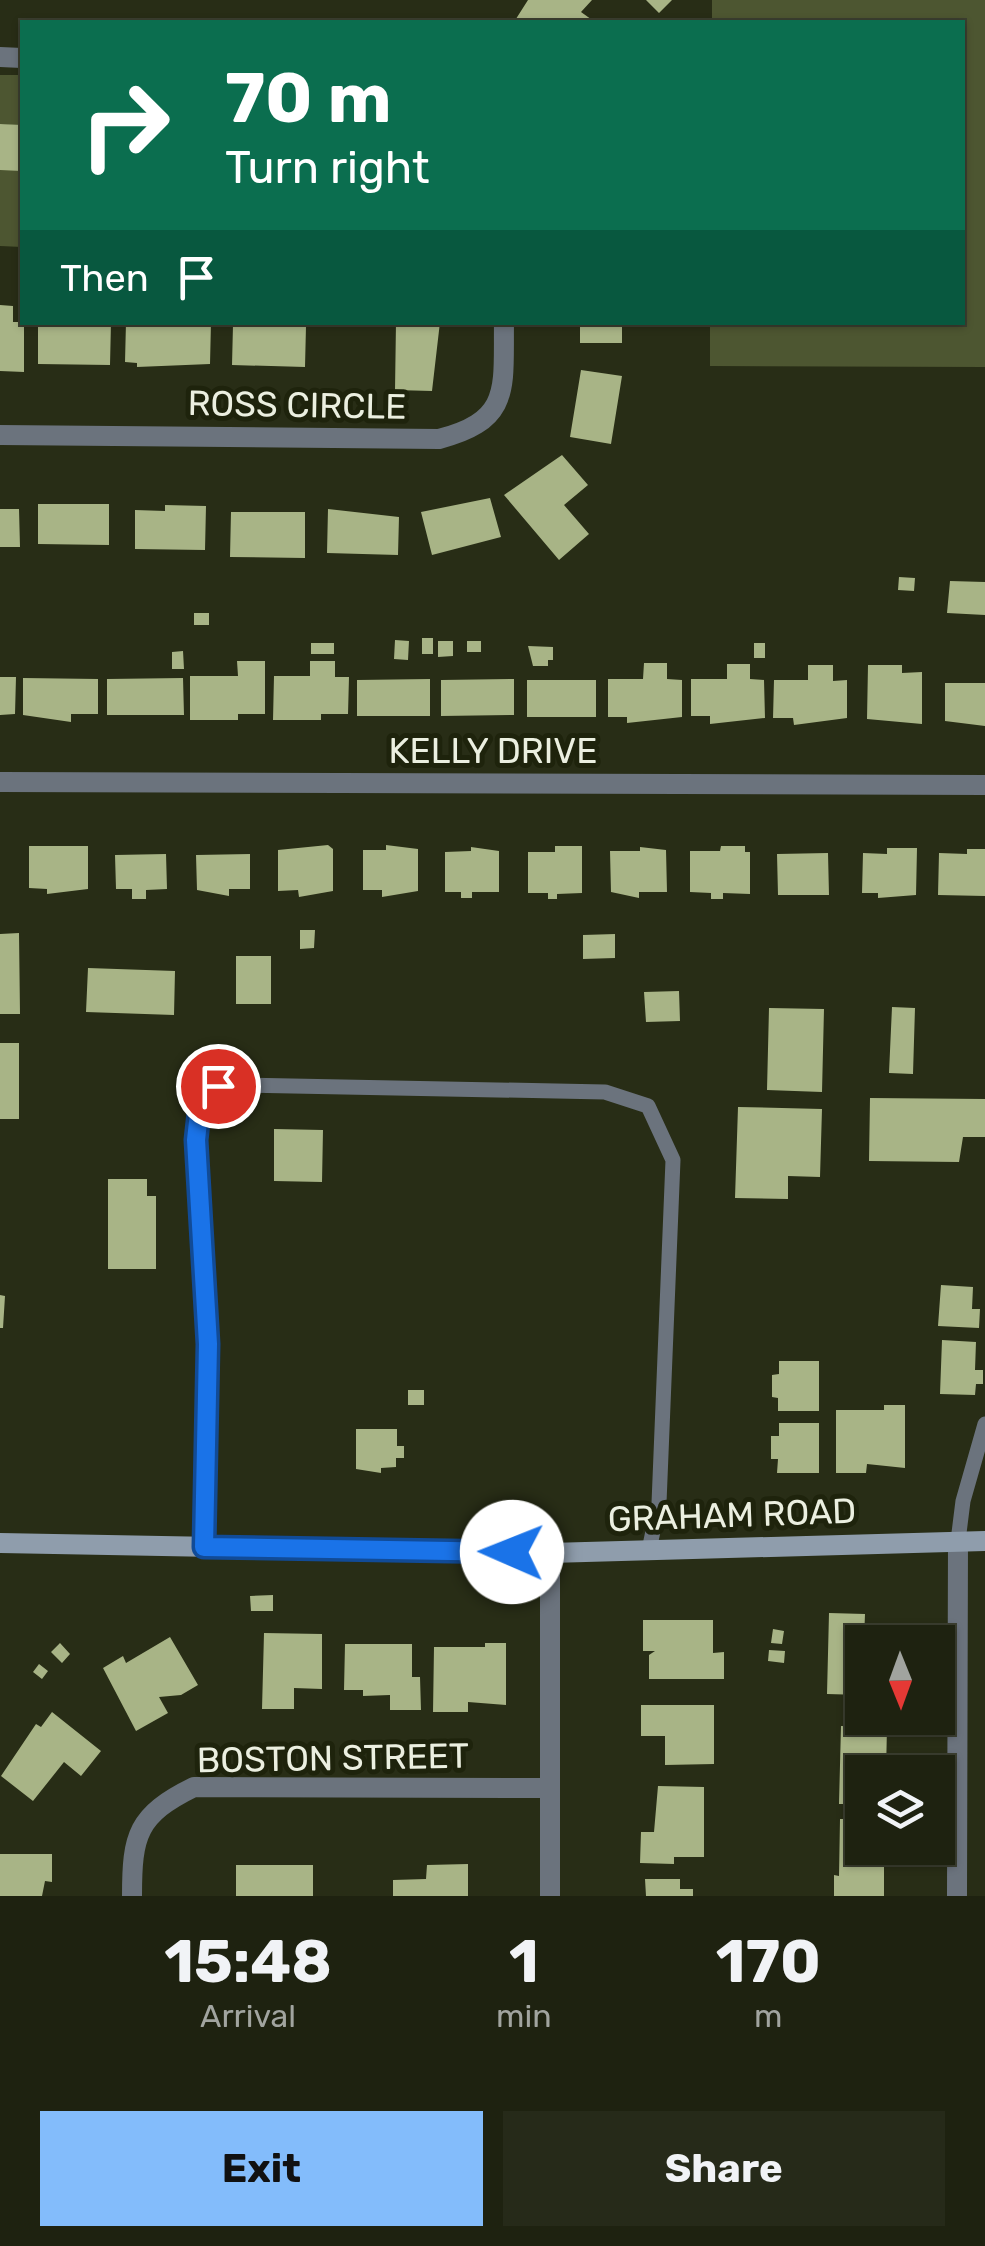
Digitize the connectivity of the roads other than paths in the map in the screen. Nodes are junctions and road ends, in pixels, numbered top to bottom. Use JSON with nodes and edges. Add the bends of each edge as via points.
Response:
{"nodes":[{"id":1,"x":504,"y":325,"type":"edge"},
{"id":2,"x":0,"y":435,"type":"edge"},
{"id":3,"x":0,"y":782,"type":"edge"},
{"id":4,"x":985,"y":785,"type":"edge"},
{"id":5,"x":985,"y":1424,"type":"edge"},
{"id":6,"x":958,"y":1541,"type":"junction"},
{"id":7,"x":985,"y":1541,"type":"edge"},
{"id":8,"x":0,"y":1544,"type":"edge"},
{"id":9,"x":204,"y":1547,"type":"junction"},
{"id":10,"x":649,"y":1550,"type":"junction"},
{"id":11,"x":550,"y":1552,"type":"junction"},
{"id":12,"x":550,"y":1788,"type":"junction"},
{"id":13,"x":132,"y":1896,"type":"edge"},
{"id":14,"x":550,"y":1896,"type":"edge"},
{"id":15,"x":957,"y":1896,"type":"edge"}],
"edges":[{"from":1,"to":2,"type":"street","name":"ROSS CIRCLE","via":[[503,394],[491,416],[473,430],[439,439]]},
{"from":3,"to":4,"type":"street","name":"KELLY DRIVE"},
{"from":5,"to":6,"type":"lane"},
{"from":6,"to":7,"type":"main road","name":"GRAHAM ROAD"},
{"from":6,"to":10,"type":"main road","name":"GRAHAM ROAD"},
{"from":6,"to":15,"type":"street"},
{"from":8,"to":9,"type":"main road","name":"GRAHAM ROAD"},
{"from":9,"to":10,"type":"lane","via":[[208,1344],[196,1140],[207,1092],[244,1085],[605,1092],[648,1106],[672,1160],[659,1503]]},
{"from":9,"to":11,"type":"main road","name":"GRAHAM ROAD"},
{"from":10,"to":11,"type":"main road","name":"GRAHAM ROAD"},
{"from":11,"to":12,"type":"street"},
{"from":12,"to":13,"type":"street","name":"BOSTON STREET","via":[[194,1788],[160,1804],[138,1829]]},
{"from":12,"to":14,"type":"street"}]}
